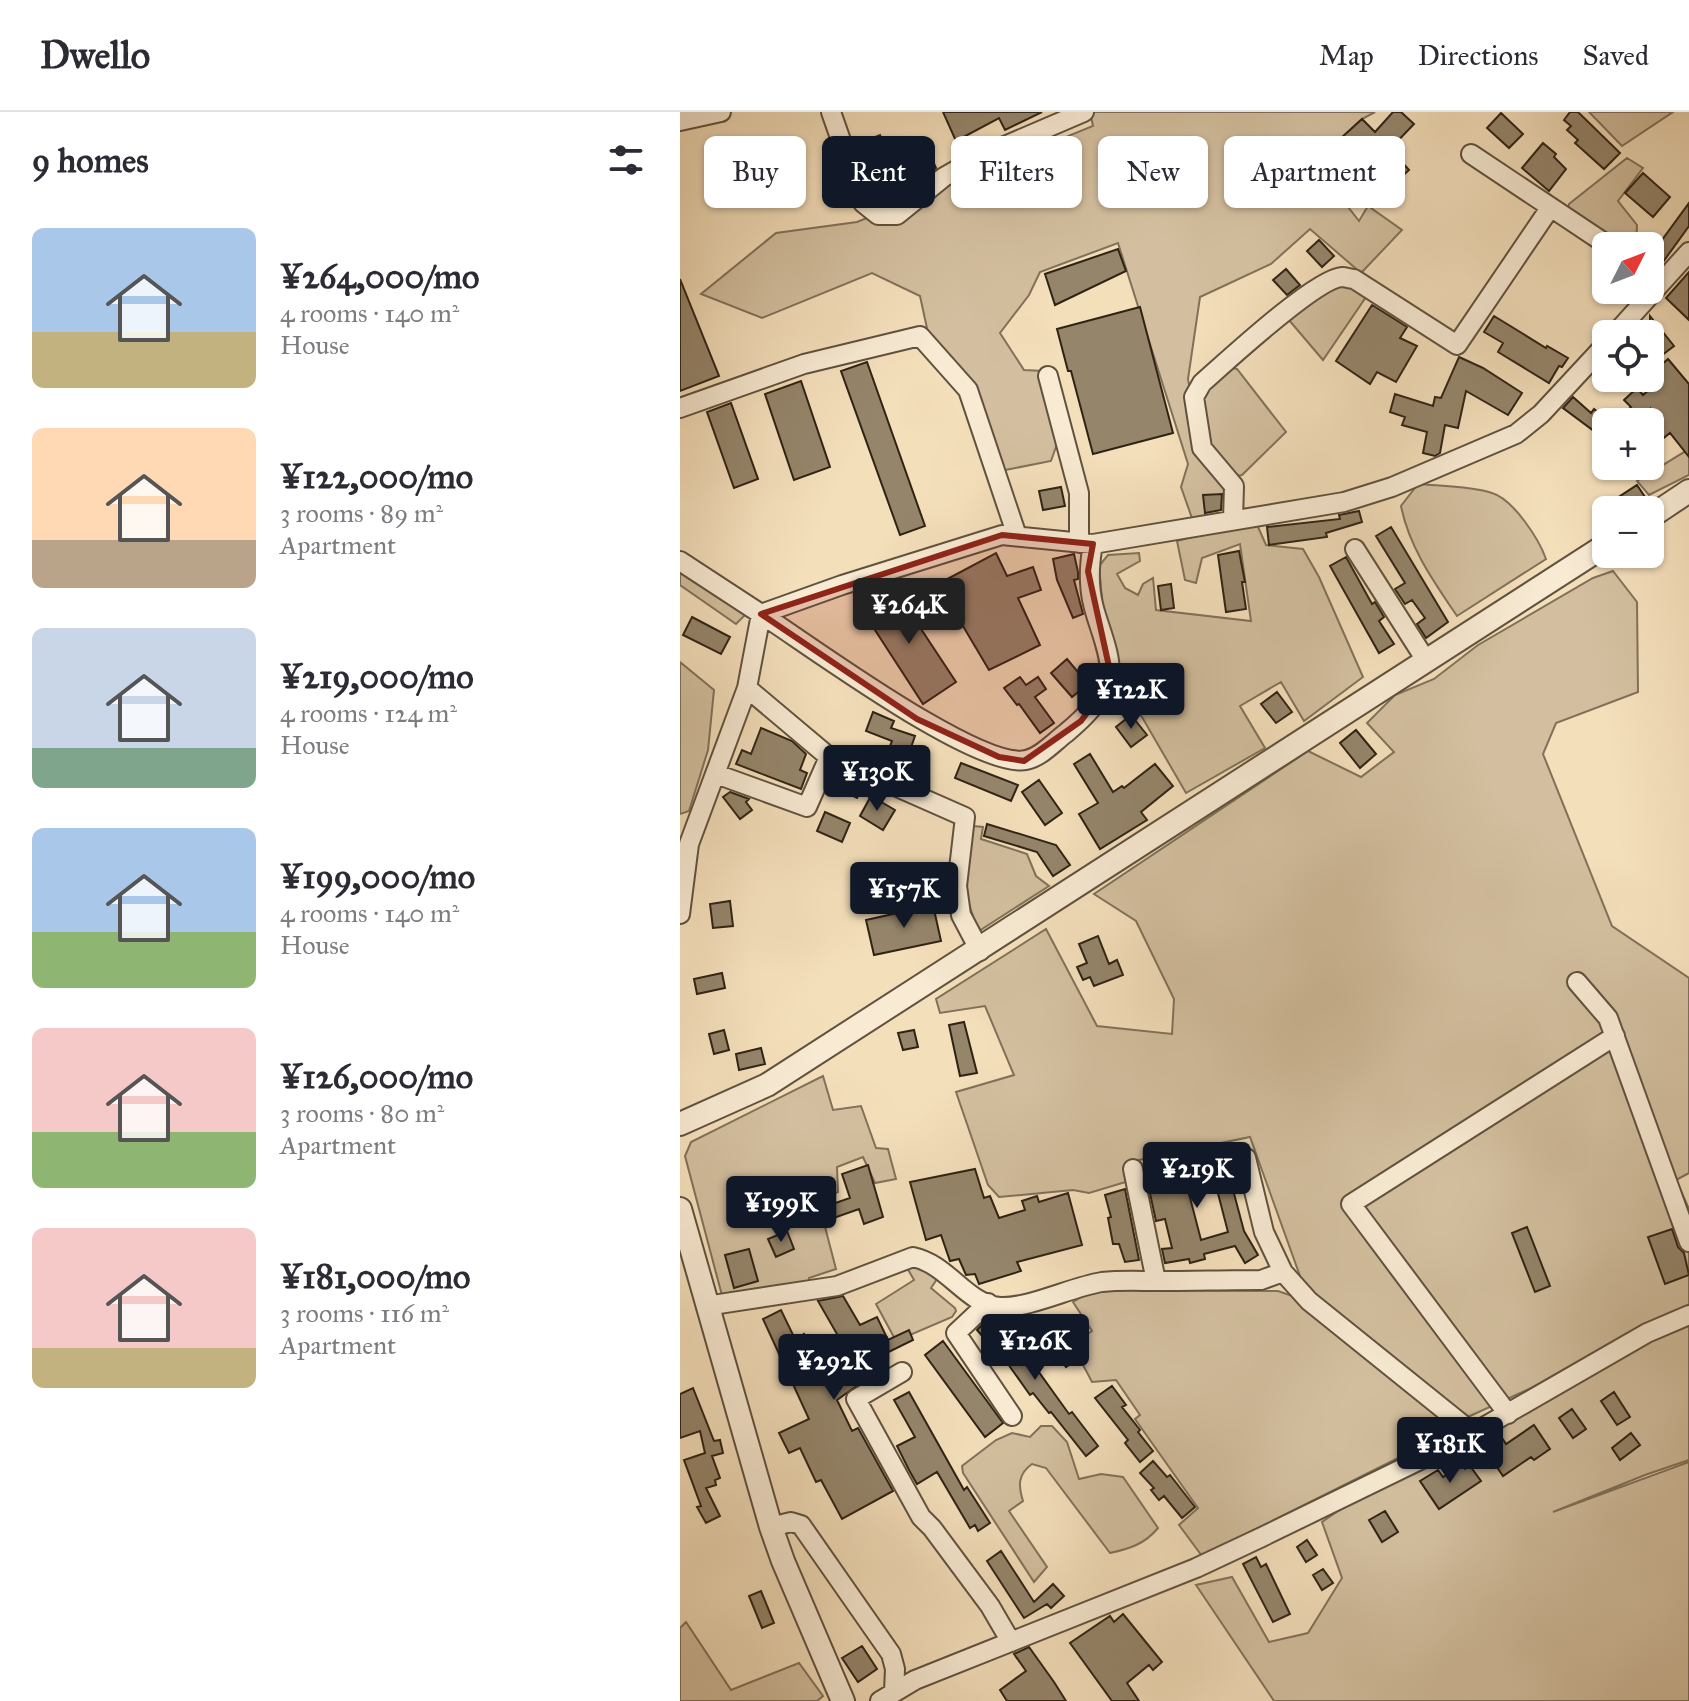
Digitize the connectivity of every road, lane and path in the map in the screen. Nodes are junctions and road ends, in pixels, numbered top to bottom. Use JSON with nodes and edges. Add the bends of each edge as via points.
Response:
{"nodes":[{"id":1,"x":721,"y":112,"type":"edge"},
{"id":2,"x":831,"y":112,"type":"edge"},
{"id":3,"x":1084,"y":112,"type":"edge"},
{"id":4,"x":680,"y":121,"type":"edge"},
{"id":5,"x":1471,"y":154,"type":"dead end"},
{"id":6,"x":1550,"y":208,"type":"junction"},
{"id":7,"x":1592,"y":235,"type":"edge"},
{"id":8,"x":1689,"y":252,"type":"edge"},
{"id":9,"x":1664,"y":271,"type":"edge"},
{"id":10,"x":1592,"y":359,"type":"edge"},
{"id":11,"x":1048,"y":376,"type":"dead end"},
{"id":12,"x":680,"y":408,"type":"edge"},
{"id":13,"x":1689,"y":491,"type":"edge"},
{"id":14,"x":1664,"y":508,"type":"edge"},
{"id":15,"x":1233,"y":520,"type":"junction"},
{"id":16,"x":1017,"y":536,"type":"junction"},
{"id":17,"x":1086,"y":544,"type":"junction"},
{"id":18,"x":1355,"y":549,"type":"dead end"},
{"id":19,"x":1592,"y":554,"type":"edge"},
{"id":20,"x":680,"y":561,"type":"edge"},
{"id":21,"x":761,"y":614,"type":"junction"},
{"id":22,"x":1427,"y":662,"type":"junction"},
{"id":23,"x":747,"y":688,"type":"junction"},
{"id":24,"x":829,"y":757,"type":"junction"},
{"id":25,"x":716,"y":774,"type":"junction"},
{"id":26,"x":680,"y":914,"type":"edge"},
{"id":27,"x":980,"y":951,"type":"junction"},
{"id":28,"x":1577,"y":982,"type":"dead end"},
{"id":29,"x":1615,"y":1036,"type":"junction"},
{"id":30,"x":680,"y":1124,"type":"edge"},
{"id":31,"x":1246,"y":1158,"type":"dead end"},
{"id":32,"x":1133,"y":1169,"type":"dead end"},
{"id":33,"x":680,"y":1209,"type":"edge"},
{"id":34,"x":1689,"y":1242,"type":"edge"},
{"id":35,"x":1283,"y":1272,"type":"junction"},
{"id":36,"x":1156,"y":1281,"type":"junction"},
{"id":37,"x":988,"y":1303,"type":"junction"},
{"id":38,"x":706,"y":1306,"type":"junction"},
{"id":39,"x":1689,"y":1315,"type":"edge"},
{"id":40,"x":902,"y":1372,"type":"dead end"},
{"id":41,"x":1508,"y":1414,"type":"junction"},
{"id":42,"x":1012,"y":1416,"type":"dead end"},
{"id":43,"x":1473,"y":1433,"type":"junction"},
{"id":44,"x":771,"y":1527,"type":"junction"},
{"id":45,"x":1011,"y":1642,"type":"junction"},
{"id":46,"x":887,"y":1696,"type":"edge"},
{"id":47,"x":843,"y":1701,"type":"edge"}],
"edges":[{"from":1,"to":4,"type":"street"},
{"from":2,"to":3,"type":"street","via":[[863,203],[878,215],[897,215],[979,157]]},
{"from":5,"to":6,"type":"street"},
{"from":6,"to":7,"type":"street"},
{"from":6,"to":15,"type":"street","via":[[1457,345],[1354,279],[1341,277],[1289,308],[1202,383],[1194,397],[1202,448],[1234,486]]},
{"from":8,"to":9,"type":"street"},
{"from":10,"to":15,"type":"street","via":[[1516,434],[1344,502]]},
{"from":11,"to":17,"type":"street","via":[[1079,493]]},
{"from":12,"to":16,"type":"street","via":[[804,364],[920,336],[968,390]]},
{"from":13,"to":14,"type":"street"},
{"from":15,"to":17,"type":"street"},
{"from":16,"to":17,"type":"street"},
{"from":16,"to":21,"type":"street","via":[[1002,535]]},
{"from":17,"to":21,"type":"street","via":[[1093,603],[1110,671],[1105,689],[1081,721],[1024,761],[999,757],[917,719]]},
{"from":18,"to":22,"type":"street"},
{"from":19,"to":22,"type":"street"},
{"from":20,"to":21,"type":"street"},
{"from":21,"to":23,"type":"street"},
{"from":22,"to":27,"type":"street"},
{"from":23,"to":24,"type":"street"},
{"from":23,"to":25,"type":"street"},
{"from":24,"to":25,"type":"street","via":[[807,807]]},
{"from":24,"to":27,"type":"street","via":[[965,817],[957,886],[961,915]]},
{"from":25,"to":26,"type":"street","via":[[689,844]]},
{"from":27,"to":30,"type":"street","via":[[767,1085]]},
{"from":28,"to":29,"type":"street","via":[[1608,1018]]},
{"from":29,"to":34,"type":"street"},
{"from":29,"to":41,"type":"street","via":[[1351,1204]]},
{"from":31,"to":35,"type":"street","via":[[1264,1232]]},
{"from":32,"to":36,"type":"street"},
{"from":33,"to":38,"type":"street"},
{"from":35,"to":36,"type":"street","via":[[1261,1280]]},
{"from":35,"to":43,"type":"street","via":[[1309,1301]]},
{"from":36,"to":37,"type":"street","via":[[1105,1282],[1001,1307]]},
{"from":37,"to":38,"type":"street","via":[[940,1268],[913,1257],[837,1286]]},
{"from":37,"to":42,"type":"street","via":[[956,1333]]},
{"from":38,"to":44,"type":"street"},
{"from":39,"to":41,"type":"street","via":[[1647,1333]]},
{"from":40,"to":45,"type":"street","via":[[856,1399],[921,1517]]},
{"from":41,"to":43,"type":"street"},
{"from":43,"to":45,"type":"street","via":[[1196,1568]]},
{"from":44,"to":46,"type":"street","via":[[801,1525],[891,1654],[895,1669]]},
{"from":44,"to":47,"type":"street"},
{"from":45,"to":46,"type":"street"}]}
